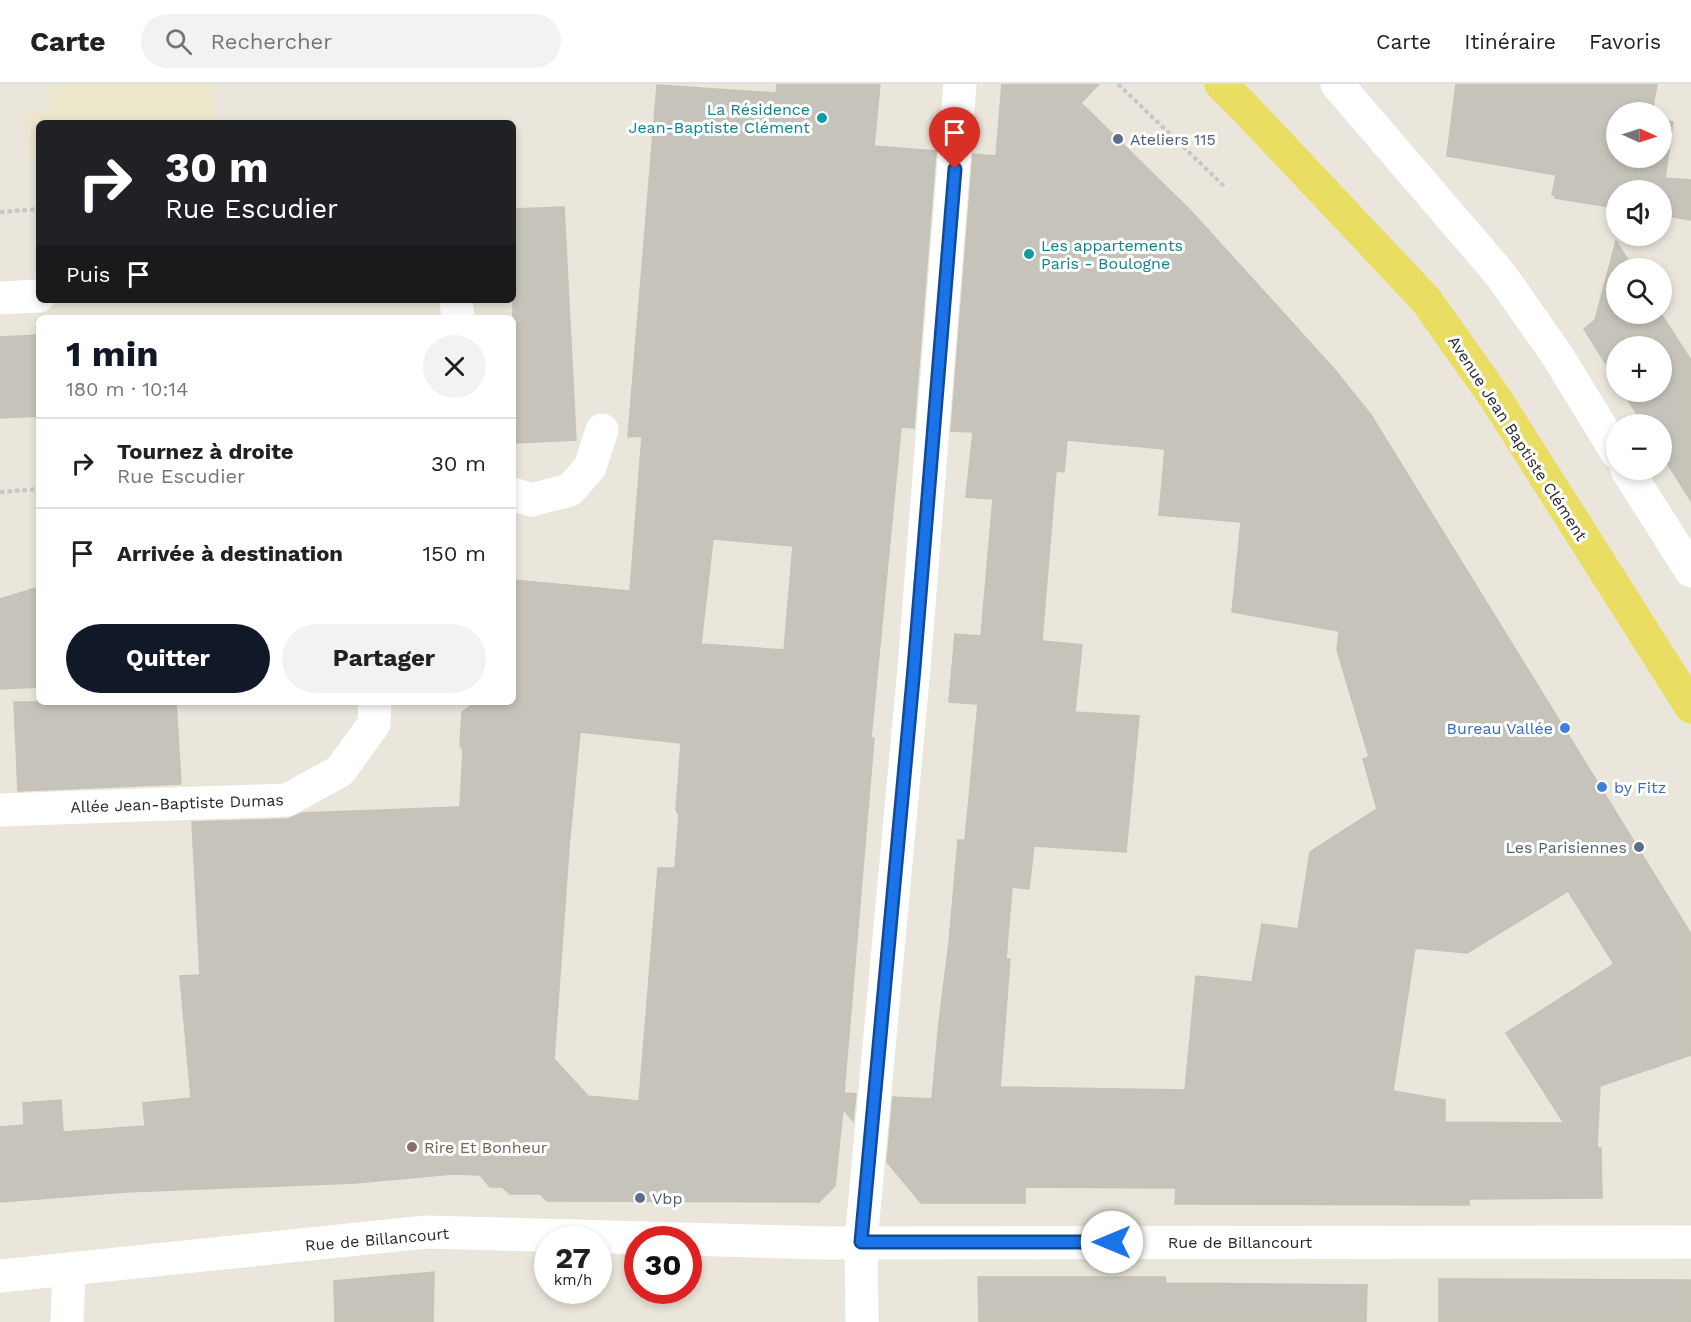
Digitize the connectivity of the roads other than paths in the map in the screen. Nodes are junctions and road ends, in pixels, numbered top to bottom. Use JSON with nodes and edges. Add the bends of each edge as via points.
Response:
{"nodes":[{"id":1,"x":960,"y":84,"type":"edge"},
{"id":2,"x":1221,"y":84,"type":"edge"},
{"id":3,"x":1337,"y":84,"type":"edge"},
{"id":4,"x":36,"y":296,"type":"edge"},
{"id":5,"x":0,"y":298,"type":"edge"},
{"id":6,"x":602,"y":430,"type":"dead end"},
{"id":7,"x":1606,"y":435,"type":"edge"},
{"id":8,"x":1633,"y":480,"type":"edge"},
{"id":9,"x":516,"y":495,"type":"edge"},
{"id":10,"x":1691,"y":571,"type":"edge"},
{"id":11,"x":375,"y":705,"type":"edge"},
{"id":12,"x":1691,"y":707,"type":"edge"},
{"id":13,"x":0,"y":810,"type":"edge"},
{"id":14,"x":861,"y":1242,"type":"junction"},
{"id":15,"x":1691,"y":1242,"type":"edge"},
{"id":16,"x":69,"y":1270,"type":"junction"},
{"id":17,"x":0,"y":1276,"type":"edge"},
{"id":18,"x":67,"y":1322,"type":"edge"},
{"id":19,"x":862,"y":1322,"type":"edge"}],
"edges":[{"from":1,"to":14,"type":"street","via":[[914,668]]},
{"from":2,"to":12,"type":"main road","name":"Avenue Jean Baptiste Clément","via":[[1426,300],[1496,399]]},
{"from":3,"to":7,"type":"street","via":[[1500,274],[1557,355]]},
{"from":4,"to":5,"type":"street"},
{"from":6,"to":9,"type":"street","via":[[590,467],[570,490],[531,500]]},
{"from":8,"to":10,"type":"street"},
{"from":11,"to":13,"type":"street","name":"Allée Jean-Baptiste Dumas","via":[[374,724],[340,771],[287,800]]},
{"from":14,"to":15,"type":"street","name":"Rue de Billancourt"},
{"from":14,"to":16,"type":"street","name":"Rue de Billancourt","via":[[426,1232]]},
{"from":14,"to":19,"type":"street"},
{"from":16,"to":17,"type":"street","name":"Rue de Billancourt"},
{"from":16,"to":18,"type":"street"}]}
